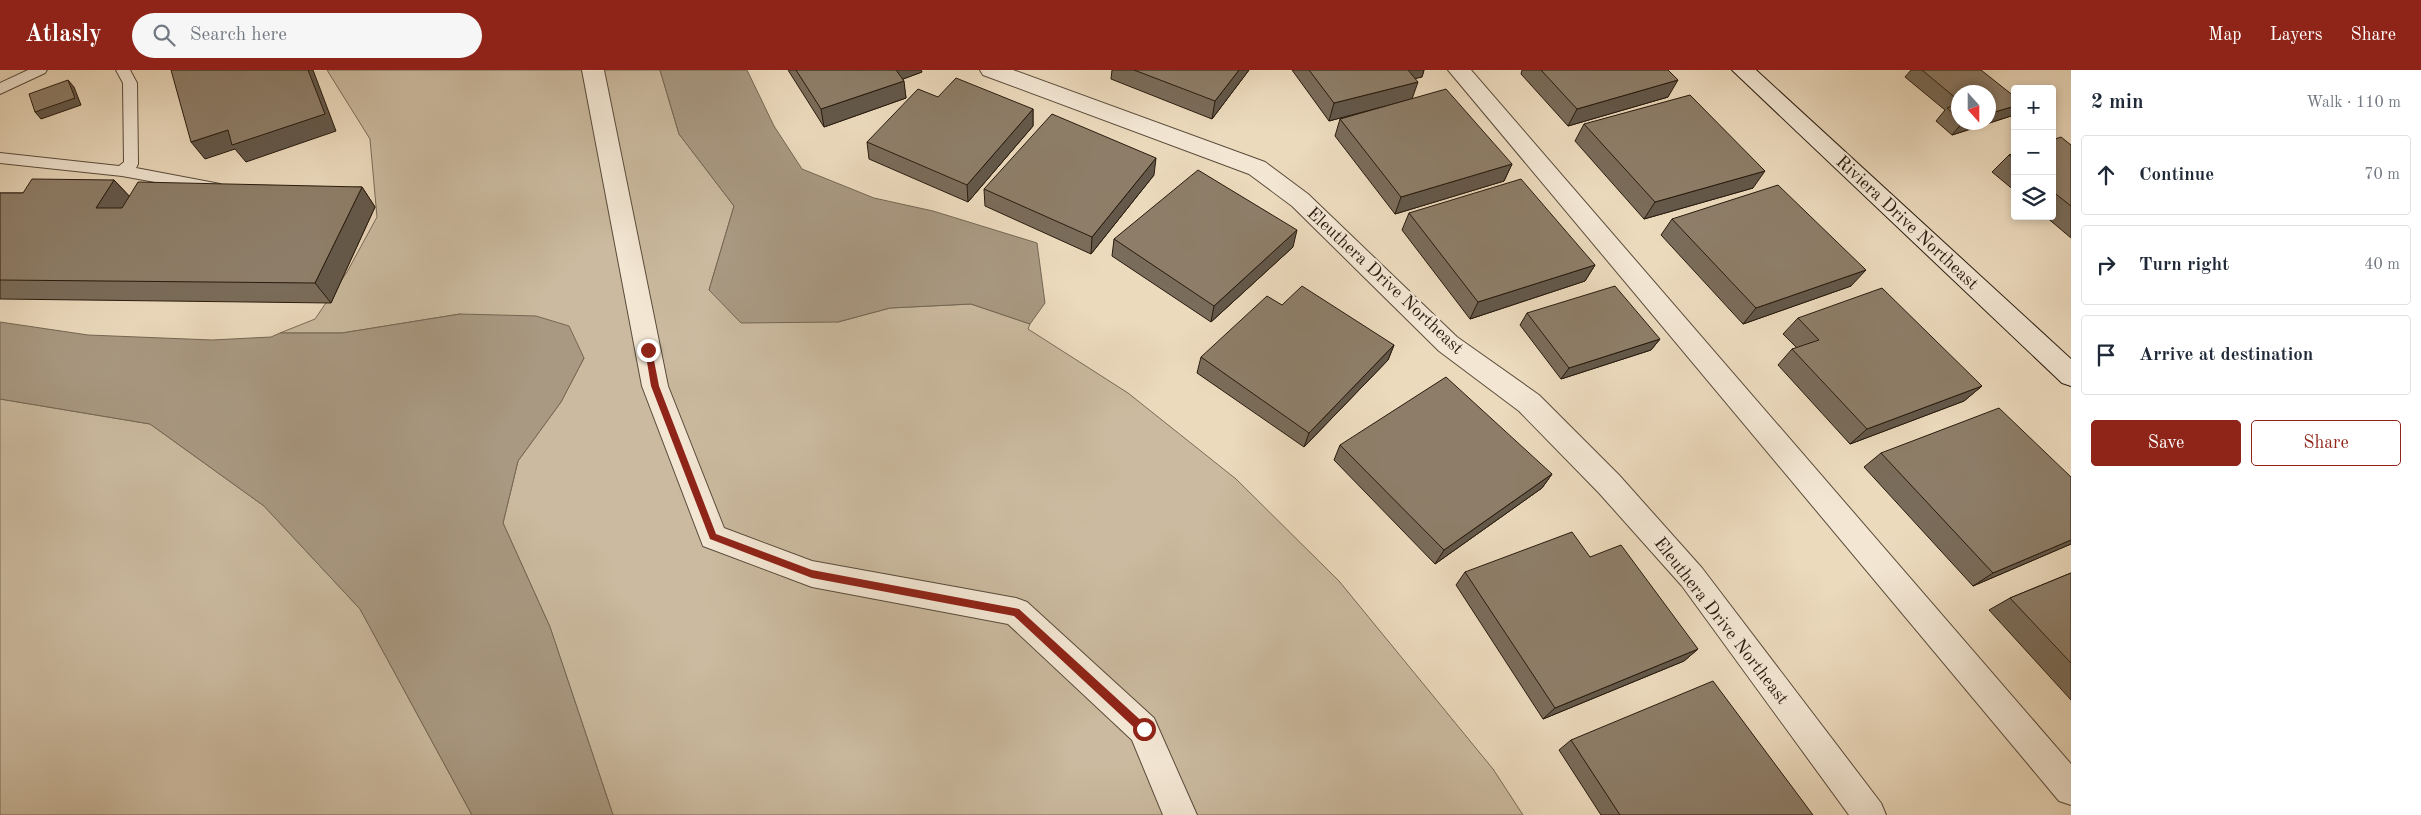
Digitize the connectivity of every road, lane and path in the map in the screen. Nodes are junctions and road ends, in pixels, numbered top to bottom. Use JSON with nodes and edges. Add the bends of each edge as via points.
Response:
{"nodes":[{"id":1,"x":40,"y":70,"type":"edge"},
{"id":2,"x":123,"y":70,"type":"edge"},
{"id":3,"x":593,"y":70,"type":"edge"},
{"id":4,"x":991,"y":70,"type":"edge"},
{"id":5,"x":1459,"y":70,"type":"edge"},
{"id":6,"x":1743,"y":70,"type":"edge"},
{"id":7,"x":0,"y":89,"type":"edge"},
{"id":8,"x":0,"y":158,"type":"edge"},
{"id":9,"x":122,"y":171,"type":"junction"},
{"id":10,"x":225,"y":190,"type":"edge"},
{"id":11,"x":2071,"y":375,"type":"edge"},
{"id":12,"x":2071,"y":790,"type":"edge"},
{"id":13,"x":1180,"y":815,"type":"edge"},
{"id":14,"x":1869,"y":815,"type":"edge"}],
"edges":[{"from":1,"to":7,"type":"lane"},
{"from":2,"to":9,"type":"lane","via":[[130,83],[130,164]]},
{"from":3,"to":13,"type":"street","via":[[655,386],[713,536],[812,574],[1016,612],[1144,729]]},
{"from":4,"to":14,"type":"street","name":"Eleuthera Drive Northeast","via":[[1257,168],[1300,200],[1448,344],[1529,403],[1609,484],[1692,577]]},
{"from":5,"to":12,"type":"street"},
{"from":6,"to":11,"type":"street","name":"Riviera Drive Northeast"},
{"from":8,"to":9,"type":"lane"},
{"from":9,"to":10,"type":"lane"}]}
